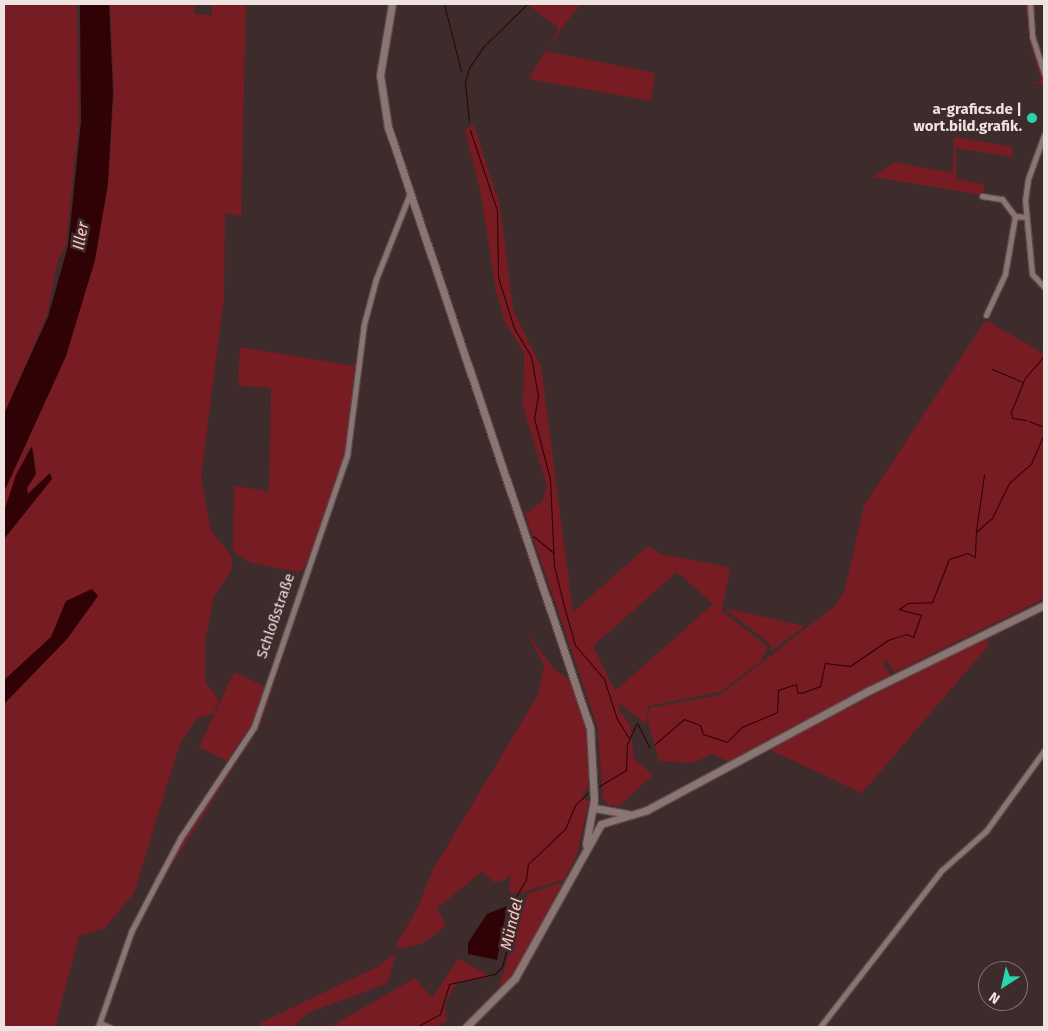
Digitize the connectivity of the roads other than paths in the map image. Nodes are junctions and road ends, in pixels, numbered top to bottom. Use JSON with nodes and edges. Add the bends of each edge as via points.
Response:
{"nodes":[{"id":1,"x":392,"y":4,"type":"edge"},
{"id":2,"x":1030,"y":4,"type":"edge"},
{"id":3,"x":1044,"y":74,"type":"edge"},
{"id":4,"x":1044,"y":135,"type":"edge"},
{"id":5,"x":410,"y":193,"type":"junction"},
{"id":6,"x":982,"y":196,"type":"dead end"},
{"id":7,"x":1015,"y":216,"type":"junction"},
{"id":8,"x":1026,"y":216,"type":"junction"},
{"id":9,"x":1044,"y":287,"type":"edge"},
{"id":10,"x":986,"y":315,"type":"dead end"},
{"id":11,"x":1044,"y":605,"type":"edge"},
{"id":12,"x":1044,"y":751,"type":"edge"},
{"id":13,"x":593,"y":808,"type":"junction"},
{"id":14,"x":631,"y":815,"type":"junction"},
{"id":15,"x":608,"y":820,"type":"junction"},
{"id":16,"x":586,"y":844,"type":"junction"},
{"id":17,"x":99,"y":1025,"type":"edge"},
{"id":18,"x":110,"y":1027,"type":"edge"},
{"id":19,"x":466,"y":1027,"type":"edge"},
{"id":20,"x":820,"y":1027,"type":"edge"}],
"edges":[{"from":1,"to":5,"type":"main road","via":[[380,75],[388,127]]},
{"from":2,"to":3,"type":"street","via":[[1032,36]]},
{"from":4,"to":8,"type":"street","via":[[1028,179]]},
{"from":5,"to":13,"type":"main road","via":[[590,728]]},
{"from":5,"to":17,"type":"street","name":"Schloßstraße","via":[[376,279],[364,324],[348,456],[324,528],[302,577],[254,727],[181,837],[158,880],[131,932]]},
{"from":6,"to":7,"type":"street","via":[[1002,199]]},
{"from":7,"to":8,"type":"street"},
{"from":7,"to":10,"type":"street","via":[[1005,274]]},
{"from":8,"to":9,"type":"street","via":[[1032,274]]},
{"from":11,"to":14,"type":"main road"},
{"from":12,"to":20,"type":"street","via":[[986,831],[942,870]]},
{"from":13,"to":14,"type":"main road"},
{"from":13,"to":15,"type":"main road"},
{"from":13,"to":16,"type":"main road"},
{"from":14,"to":15,"type":"main road"},
{"from":15,"to":16,"type":"main road"},
{"from":16,"to":19,"type":"main road","via":[[515,978]]},
{"from":17,"to":18,"type":"street","name":"Schloßstraße"}]}
